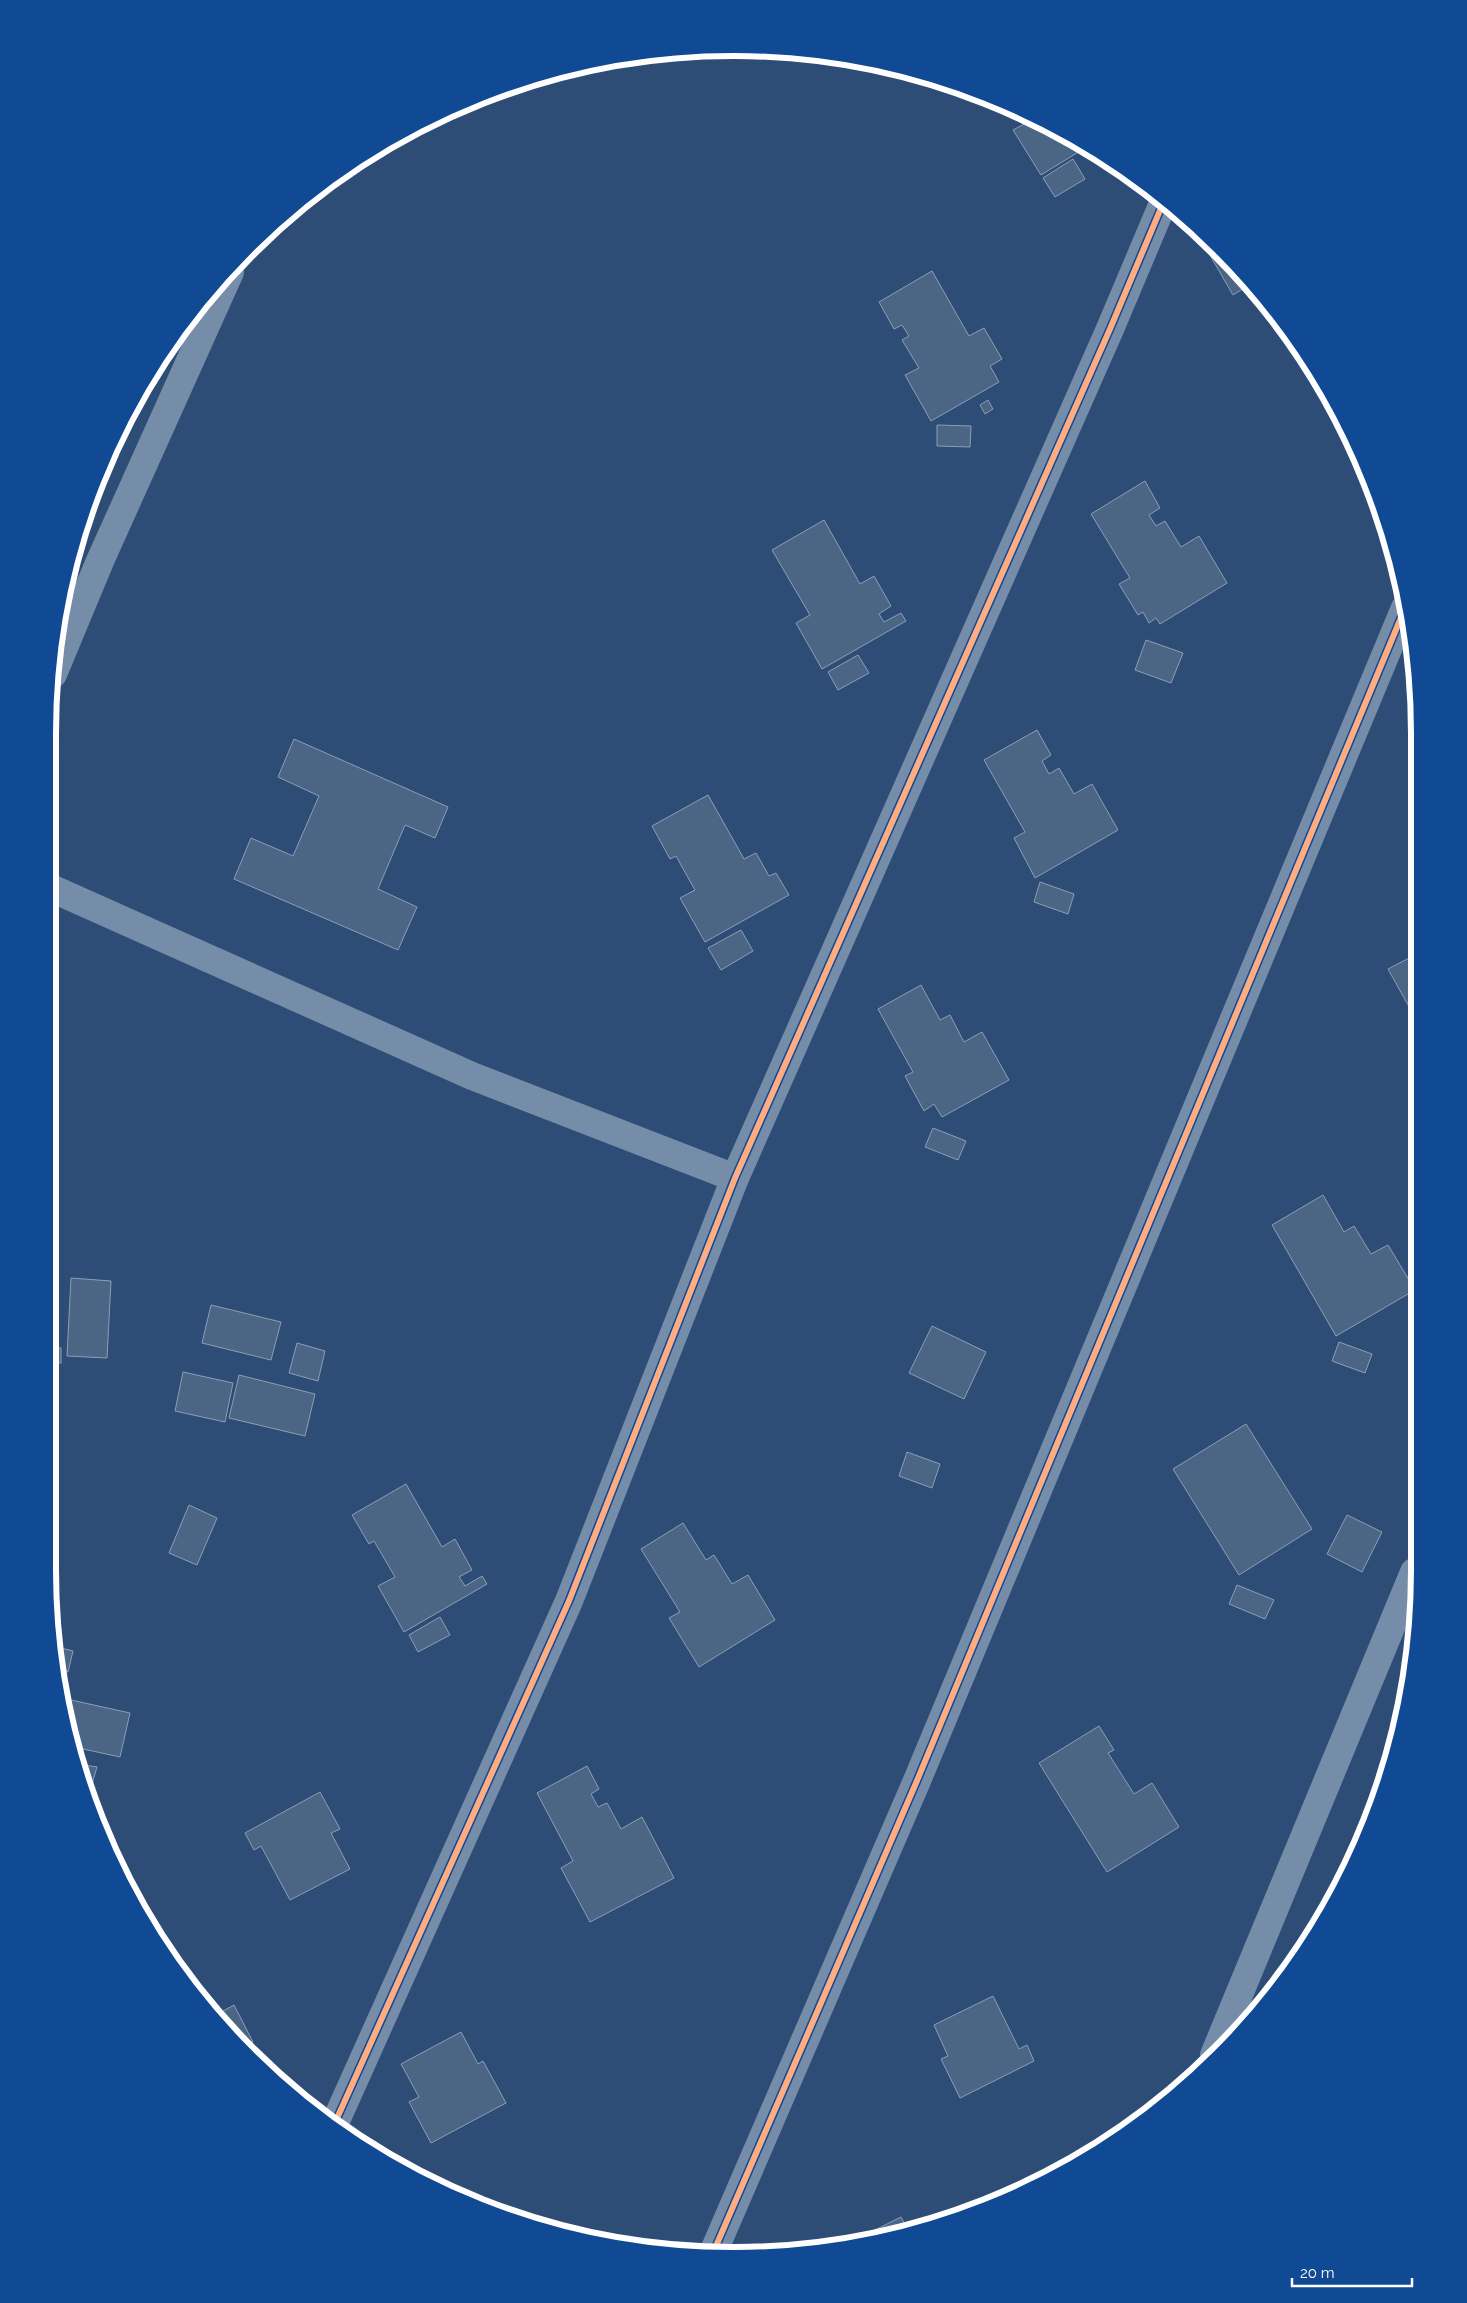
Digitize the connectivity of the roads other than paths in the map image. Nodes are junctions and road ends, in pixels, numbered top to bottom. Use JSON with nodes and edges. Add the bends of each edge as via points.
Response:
{"nodes":[{"id":1,"x":1161,"y":208,"type":"edge"},
{"id":2,"x":222,"y":289,"type":"edge"},
{"id":3,"x":1401,"y":618,"type":"edge"},
{"id":4,"x":61,"y":654,"type":"edge"},
{"id":5,"x":56,"y":890,"type":"edge"},
{"id":6,"x":736,"y":1178,"type":"junction"},
{"id":7,"x":1411,"y":1580,"type":"edge"},
{"id":8,"x":1221,"y":2039,"type":"edge"},
{"id":9,"x":337,"y":2118,"type":"edge"},
{"id":10,"x":716,"y":2246,"type":"edge"}],
"edges":[{"from":1,"to":6,"type":"street"},
{"from":2,"to":4,"type":"street"},
{"from":3,"to":10,"type":"street","via":[[916,1784]]},
{"from":5,"to":6,"type":"street","via":[[472,1076]]},
{"from":6,"to":9,"type":"street","via":[[569,1601]]},
{"from":7,"to":8,"type":"street"}]}
